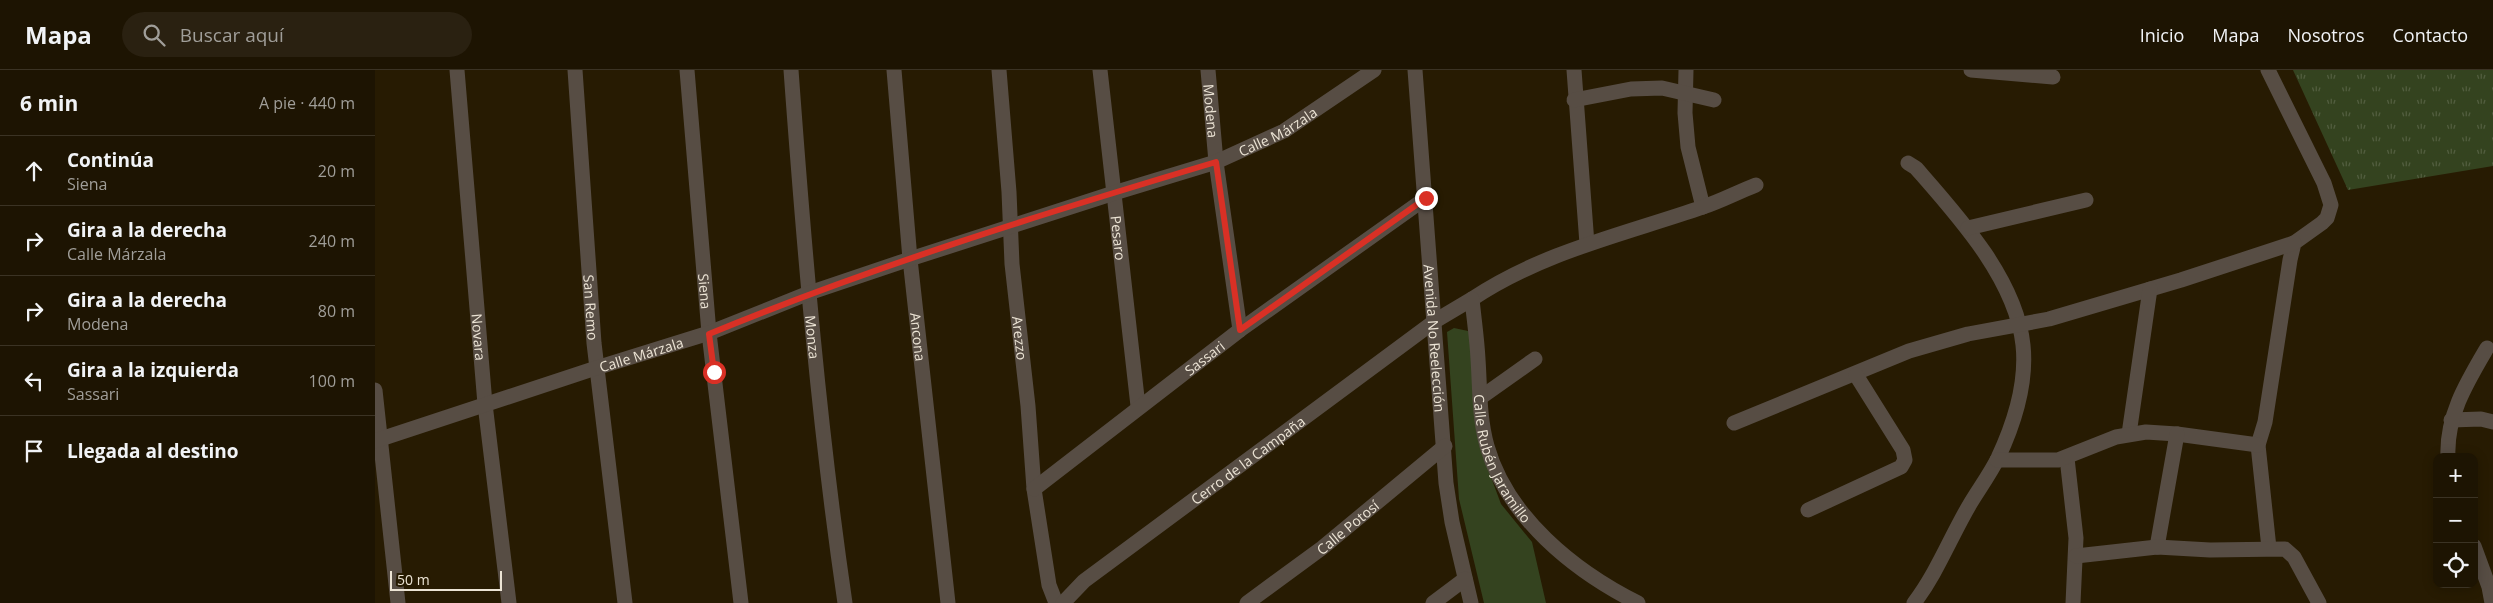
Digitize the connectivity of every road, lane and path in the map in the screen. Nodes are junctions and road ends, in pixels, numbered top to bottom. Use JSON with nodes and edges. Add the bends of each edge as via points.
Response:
{"nodes":[{"id":1,"x":457,"y":70,"type":"edge"},
{"id":2,"x":575,"y":70,"type":"edge"},
{"id":3,"x":687,"y":70,"type":"edge"},
{"id":4,"x":791,"y":70,"type":"edge"},
{"id":5,"x":894,"y":70,"type":"edge"},
{"id":6,"x":999,"y":70,"type":"edge"},
{"id":7,"x":1100,"y":70,"type":"edge"},
{"id":8,"x":1209,"y":70,"type":"edge"},
{"id":9,"x":1373,"y":70,"type":"edge"},
{"id":10,"x":1415,"y":70,"type":"edge"},
{"id":11,"x":1574,"y":70,"type":"edge"},
{"id":12,"x":1686,"y":70,"type":"edge"},
{"id":13,"x":1971,"y":70,"type":"edge"},
{"id":14,"x":2268,"y":70,"type":"edge"},
{"id":15,"x":2053,"y":77,"type":"dead end"},
{"id":16,"x":1685,"y":92,"type":"junction"},
{"id":17,"x":1575,"y":100,"type":"junction"},
{"id":18,"x":1714,"y":100,"type":"dead end"},
{"id":19,"x":1216,"y":162,"type":"junction"},
{"id":20,"x":1908,"y":163,"type":"dead end"},
{"id":21,"x":1756,"y":185,"type":"dead end"},
{"id":22,"x":1114,"y":193,"type":"junction"},
{"id":23,"x":1426,"y":198,"type":"junction"},
{"id":24,"x":2086,"y":200,"type":"dead end"},
{"id":25,"x":1703,"y":207,"type":"junction"},
{"id":26,"x":1010,"y":226,"type":"junction"},
{"id":27,"x":1968,"y":228,"type":"junction"},
{"id":28,"x":2294,"y":243,"type":"junction"},
{"id":29,"x":1587,"y":244,"type":"junction"},
{"id":30,"x":910,"y":259,"type":"junction"},
{"id":31,"x":2150,"y":289,"type":"junction"},
{"id":32,"x":809,"y":293,"type":"junction"},
{"id":33,"x":1472,"y":299,"type":"junction"},
{"id":34,"x":1435,"y":321,"type":"junction"},
{"id":35,"x":2020,"y":326,"type":"junction"},
{"id":36,"x":1240,"y":330,"type":"junction"},
{"id":37,"x":709,"y":334,"type":"junction"},
{"id":38,"x":2487,"y":348,"type":"dead end"},
{"id":39,"x":1535,"y":359,"type":"dead end"},
{"id":40,"x":596,"y":368,"type":"junction"},
{"id":41,"x":1856,"y":374,"type":"junction"},
{"id":42,"x":375,"y":390,"type":"edge"},
{"id":43,"x":1479,"y":398,"type":"junction"},
{"id":44,"x":485,"y":404,"type":"junction"},
{"id":45,"x":1138,"y":406,"type":"junction"},
{"id":46,"x":2451,"y":420,"type":"junction"},
{"id":47,"x":2493,"y":422,"type":"edge"},
{"id":48,"x":1735,"y":424,"type":"dead end"},
{"id":49,"x":2129,"y":434,"type":"junction"},
{"id":50,"x":2177,"y":434,"type":"junction"},
{"id":51,"x":377,"y":441,"type":"edge"},
{"id":52,"x":2258,"y":445,"type":"junction"},
{"id":53,"x":1445,"y":446,"type":"junction"},
{"id":54,"x":2448,"y":453,"type":"edge"},
{"id":55,"x":2067,"y":458,"type":"junction"},
{"id":56,"x":1997,"y":460,"type":"junction"},
{"id":57,"x":1034,"y":489,"type":"junction"},
{"id":58,"x":1808,"y":510,"type":"dead end"},
{"id":59,"x":2157,"y":548,"type":"junction"},
{"id":60,"x":2269,"y":548,"type":"junction"},
{"id":61,"x":2076,"y":556,"type":"junction"},
{"id":62,"x":2478,"y":557,"type":"edge"},
{"id":63,"x":1465,"y":579,"type":"junction"},
{"id":64,"x":399,"y":603,"type":"edge"},
{"id":65,"x":509,"y":603,"type":"edge"},
{"id":66,"x":625,"y":603,"type":"edge"},
{"id":67,"x":741,"y":603,"type":"edge"},
{"id":68,"x":845,"y":603,"type":"edge"},
{"id":69,"x":948,"y":603,"type":"edge"},
{"id":70,"x":1056,"y":603,"type":"edge"},
{"id":71,"x":1063,"y":603,"type":"edge"},
{"id":72,"x":1247,"y":603,"type":"edge"},
{"id":73,"x":1433,"y":603,"type":"edge"},
{"id":74,"x":1471,"y":603,"type":"edge"},
{"id":75,"x":1638,"y":603,"type":"edge"},
{"id":76,"x":1914,"y":603,"type":"edge"},
{"id":77,"x":2073,"y":603,"type":"edge"},
{"id":78,"x":2319,"y":603,"type":"edge"},
{"id":79,"x":2492,"y":603,"type":"edge"}],
"edges":[{"from":1,"to":44,"type":"street","name":"Novara"},
{"from":2,"to":40,"type":"street","name":"San Remo"},
{"from":3,"to":37,"type":"street","name":"Siena"},
{"from":4,"to":32,"type":"street","name":"Monza"},
{"from":5,"to":30,"type":"street","name":"Ancona"},
{"from":6,"to":26,"type":"street","name":"Arezzo"},
{"from":7,"to":22,"type":"street","name":"Pesaro"},
{"from":8,"to":19,"type":"street","name":"Modena"},
{"from":9,"to":19,"type":"street","name":"Calle Márzala","via":[[1284,131]]},
{"from":10,"to":23,"type":"street","name":"Avenida No Reelección"},
{"from":11,"to":17,"type":"street"},
{"from":12,"to":16,"type":"street"},
{"from":13,"to":15,"type":"street"},
{"from":14,"to":28,"type":"street","via":[[2324,183],[2331,205],[2327,218]]},
{"from":16,"to":17,"type":"street","via":[[1663,88],[1631,89]]},
{"from":16,"to":18,"type":"street"},
{"from":16,"to":25,"type":"street","via":[[1688,147]]},
{"from":17,"to":29,"type":"street"},
{"from":19,"to":22,"type":"street","name":"Calle Márzala"},
{"from":19,"to":36,"type":"street","name":"Modena"},
{"from":20,"to":27,"type":"street","via":[[1917,168]]},
{"from":21,"to":25,"type":"street"},
{"from":22,"to":26,"type":"street","name":"Calle Márzala"},
{"from":22,"to":45,"type":"street","name":"Pesaro"},
{"from":23,"to":34,"type":"street","name":"Avenida No Reelección"},
{"from":23,"to":36,"type":"street","name":"Sassari"},
{"from":24,"to":27,"type":"street"},
{"from":25,"to":29,"type":"street"},
{"from":26,"to":30,"type":"street","name":"Calle Márzala"},
{"from":26,"to":57,"type":"street","name":"Arezzo"},
{"from":27,"to":35,"type":"street","via":[[2003,285]]},
{"from":28,"to":31,"type":"street"},
{"from":28,"to":52,"type":"street","via":[[2265,422]]},
{"from":29,"to":33,"type":"street","via":[[1513,274]]},
{"from":30,"to":32,"type":"street","name":"Calle Márzala"},
{"from":30,"to":69,"type":"street","name":"Ancona"},
{"from":31,"to":35,"type":"street"},
{"from":31,"to":49,"type":"street"},
{"from":32,"to":37,"type":"street","name":"Calle Márzala"},
{"from":32,"to":68,"type":"street","name":"Monza"},
{"from":33,"to":34,"type":"street"},
{"from":33,"to":43,"type":"street","name":"Calle Rubén Jaramillo"},
{"from":34,"to":53,"type":"street","name":"Avenida No Reelección"},
{"from":34,"to":71,"type":"street","name":"Cerro de la Campaña","via":[[1084,581]]},
{"from":35,"to":41,"type":"street","via":[[1935,342]]},
{"from":35,"to":56,"type":"street","via":[[2023,345],[2021,388]]},
{"from":36,"to":45,"type":"street","name":"Sassari"},
{"from":37,"to":40,"type":"street","name":"Calle Márzala"},
{"from":37,"to":67,"type":"street","name":"Siena"},
{"from":38,"to":46,"type":"street"},
{"from":39,"to":43,"type":"street"},
{"from":40,"to":44,"type":"street","name":"Calle Márzala"},
{"from":40,"to":66,"type":"street","name":"San Remo"},
{"from":41,"to":48,"type":"street"},
{"from":41,"to":58,"type":"street","via":[[1903,450],[1905,460],[1901,466]]},
{"from":42,"to":51,"type":"street"},
{"from":43,"to":75,"type":"street","name":"Calle Rubén Jaramillo","via":[[1486,445],[1507,493],[1559,551],[1612,590]]},
{"from":44,"to":51,"type":"street","name":"Calle Márzala"},
{"from":44,"to":65,"type":"street","name":"Novara"},
{"from":45,"to":57,"type":"street","name":"Sassari"},
{"from":46,"to":47,"type":"street"},
{"from":46,"to":54,"type":"street"},
{"from":49,"to":50,"type":"street"},
{"from":49,"to":55,"type":"street"},
{"from":50,"to":52,"type":"street"},
{"from":50,"to":59,"type":"street"},
{"from":51,"to":64,"type":"street"},
{"from":52,"to":60,"type":"street"},
{"from":53,"to":63,"type":"street","name":"Avenida No Reelección","via":[[1451,522]]},
{"from":53,"to":72,"type":"street","name":"Calle Potosí","via":[[1322,548]]},
{"from":55,"to":56,"type":"street"},
{"from":55,"to":61,"type":"street"},
{"from":56,"to":76,"type":"street"},
{"from":57,"to":70,"type":"street","name":"Arezzo","via":[[1049,585]]},
{"from":59,"to":60,"type":"street"},
{"from":59,"to":61,"type":"street"},
{"from":60,"to":78,"type":"street","via":[[2292,553]]},
{"from":61,"to":77,"type":"street"},
{"from":62,"to":79,"type":"street"},
{"from":63,"to":73,"type":"street"},
{"from":63,"to":74,"type":"street","name":"Avenida No Reelección"}]}
